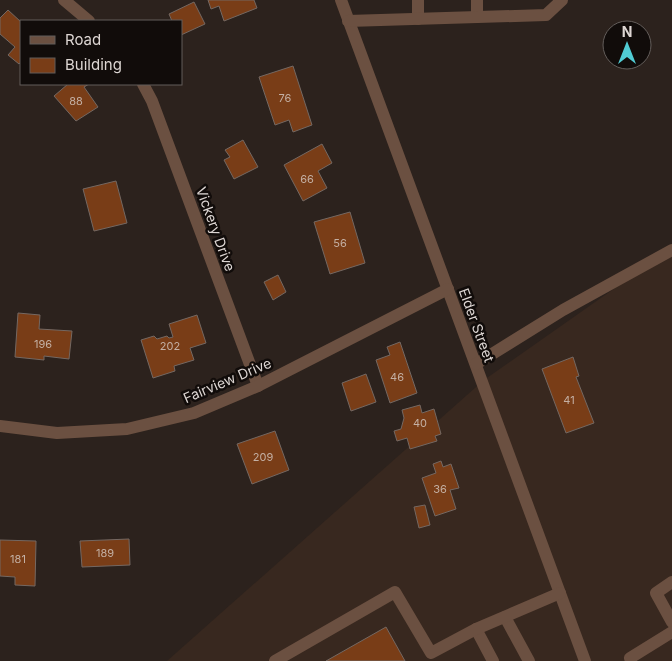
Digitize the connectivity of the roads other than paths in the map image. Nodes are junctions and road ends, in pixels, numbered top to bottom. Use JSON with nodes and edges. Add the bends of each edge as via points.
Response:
{"nodes":[{"id":1,"x":64,"y":0,"type":"edge"},
{"id":2,"x":341,"y":0,"type":"edge"},
{"id":3,"x":418,"y":0,"type":"edge"},
{"id":4,"x":477,"y":0,"type":"edge"},
{"id":5,"x":562,"y":0,"type":"edge"},
{"id":6,"x":477,"y":17,"type":"junction"},
{"id":7,"x":418,"y":19,"type":"junction"},
{"id":8,"x":88,"y":20,"type":"edge"},
{"id":9,"x":348,"y":21,"type":"junction"},
{"id":10,"x":144,"y":85,"type":"edge"},
{"id":11,"x":672,"y":250,"type":"edge"},
{"id":12,"x":448,"y":289,"type":"junction"},
{"id":13,"x":476,"y":364,"type":"junction"},
{"id":14,"x":258,"y":386,"type":"junction"},
{"id":15,"x":0,"y":426,"type":"edge"},
{"id":16,"x":672,"y":582,"type":"edge"},
{"id":17,"x":560,"y":593,"type":"junction"},
{"id":18,"x":505,"y":617,"type":"junction"},
{"id":19,"x":672,"y":622,"type":"edge"},
{"id":20,"x":476,"y":629,"type":"junction"},
{"id":21,"x":672,"y":632,"type":"edge"},
{"id":22,"x":276,"y":661,"type":"edge"},
{"id":23,"x":493,"y":661,"type":"edge"},
{"id":24,"x":529,"y":661,"type":"edge"},
{"id":25,"x":585,"y":661,"type":"edge"},
{"id":26,"x":631,"y":661,"type":"edge"}],
"edges":[{"from":1,"to":8,"type":"street"},
{"from":2,"to":9,"type":"street","name":"Elder Street"},
{"from":3,"to":7,"type":"street"},
{"from":4,"to":6,"type":"street"},
{"from":5,"to":6,"type":"street","via":[[546,15]]},
{"from":6,"to":7,"type":"street"},
{"from":7,"to":9,"type":"street"},
{"from":9,"to":12,"type":"street","name":"Elder Street"},
{"from":10,"to":14,"type":"street","name":"Vickery Drive"},
{"from":11,"to":13,"type":"street"},
{"from":12,"to":13,"type":"street","name":"Elder Street"},
{"from":12,"to":14,"type":"street","name":"Fairview Drive"},
{"from":13,"to":17,"type":"street","name":"Elder Street"},
{"from":14,"to":15,"type":"street","name":"Fairview Drive","via":[[194,413],[126,428],[57,433]]},
{"from":16,"to":19,"type":"street","via":[[656,593]]},
{"from":17,"to":18,"type":"street"},
{"from":17,"to":25,"type":"street","name":"Elder Street"},
{"from":18,"to":20,"type":"street"},
{"from":18,"to":24,"type":"street"},
{"from":20,"to":22,"type":"street","via":[[431,653],[395,592]]},
{"from":20,"to":23,"type":"street"},
{"from":21,"to":26,"type":"street","via":[[630,658]]}]}
